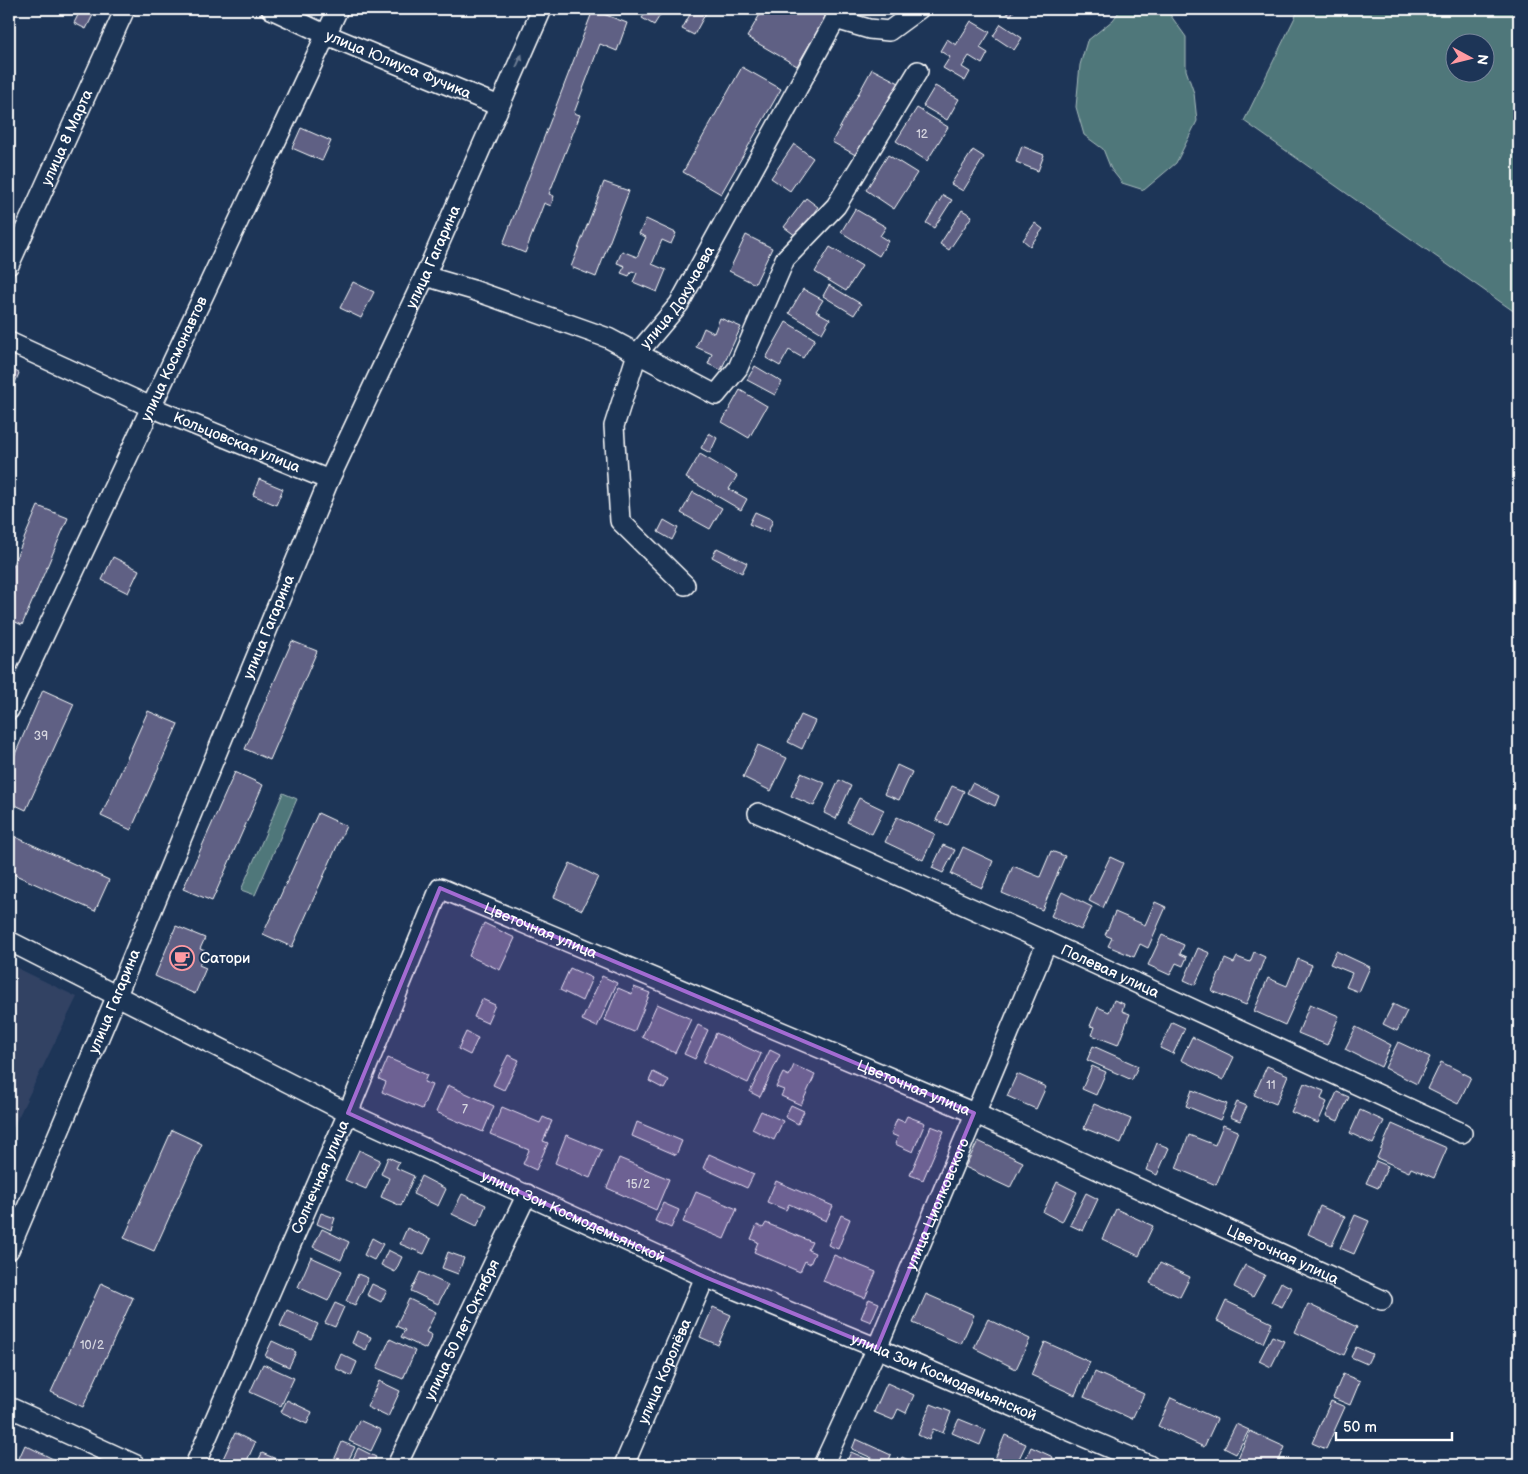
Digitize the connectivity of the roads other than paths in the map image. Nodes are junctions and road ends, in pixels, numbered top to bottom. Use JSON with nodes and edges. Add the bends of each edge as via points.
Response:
{"nodes":[{"id":1,"x":125,"y":9,"type":"edge"},
{"id":2,"x":271,"y":9,"type":"edge"},
{"id":3,"x":338,"y":9,"type":"edge"},
{"id":4,"x":542,"y":9,"type":"edge"},
{"id":5,"x":919,"y":9,"type":"edge"},
{"id":6,"x":838,"y":14,"type":"edge"},
{"id":7,"x":327,"y":35,"type":"junction"},
{"id":8,"x":918,"y":71,"type":"dead end"},
{"id":9,"x":499,"y":106,"type":"junction"},
{"id":10,"x":9,"y":265,"type":"edge"},
{"id":11,"x":425,"y":276,"type":"junction"},
{"id":12,"x":9,"y":342,"type":"edge"},
{"id":13,"x":637,"y":354,"type":"junction"},
{"id":14,"x":151,"y":407,"type":"junction"},
{"id":15,"x":329,"y":480,"type":"junction"},
{"id":16,"x":684,"y":585,"type":"dead end"},
{"id":17,"x":9,"y":710,"type":"edge"},
{"id":18,"x":758,"y":812,"type":"dead end"},
{"id":19,"x":440,"y":888,"type":"joint"},
{"id":20,"x":9,"y":941,"type":"edge"},
{"id":21,"x":1047,"y":942,"type":"junction"},
{"id":22,"x":117,"y":995,"type":"junction"},
{"id":23,"x":348,"y":1113,"type":"junction"},
{"id":24,"x":974,"y":1113,"type":"junction"},
{"id":25,"x":1462,"y":1133,"type":"dead end"},
{"id":26,"x":527,"y":1194,"type":"junction"},
{"id":27,"x":9,"y":1250,"type":"edge"},
{"id":28,"x":705,"y":1277,"type":"junction"},
{"id":29,"x":1382,"y":1300,"type":"dead end"},
{"id":30,"x":877,"y":1348,"type":"junction"},
{"id":31,"x":9,"y":1407,"type":"edge"},
{"id":32,"x":136,"y":1465,"type":"edge"},
{"id":33,"x":196,"y":1465,"type":"edge"},
{"id":34,"x":397,"y":1465,"type":"edge"},
{"id":35,"x":624,"y":1465,"type":"edge"},
{"id":36,"x":823,"y":1465,"type":"edge"},
{"id":37,"x":1149,"y":1465,"type":"edge"}],
"edges":[{"from":1,"to":10,"type":"street","name":"улица 8 Марта"},
{"from":2,"to":7,"type":"street","name":"улица Юлиуса Фучика"},
{"from":3,"to":7,"type":"street","name":"улица Космонавтов"},
{"from":9,"to":4,"type":"street","name":"улица Гагарина","one_way":true},
{"from":5,"to":6,"type":"street","via":[[889,30],[869,29]]},
{"from":6,"to":13,"type":"street","name":"улица Докучаева","via":[[679,304]]},
{"from":7,"to":9,"type":"street","name":"улица Юлиуса Фучика"},
{"from":7,"to":14,"type":"street","name":"улица Космонавтов"},
{"from":8,"to":13,"type":"street","via":[[836,206],[785,259],[738,368],[716,395]]},
{"from":9,"to":11,"type":"street","name":"улица Гагарина"},
{"from":11,"to":13,"type":"street","via":[[608,338]]},
{"from":11,"to":15,"type":"street","name":"улица Гагарина"},
{"from":12,"to":14,"type":"street","name":"Кольцовская улица"},
{"from":13,"to":16,"type":"street","name":"улица Докучаева","via":[[614,426],[620,521]]},
{"from":14,"to":15,"type":"street","name":"Кольцовская улица"},
{"from":14,"to":17,"type":"street","name":"улица Космонавтов"},
{"from":15,"to":22,"type":"street","name":"улица Гагарина"},
{"from":18,"to":21,"type":"street","name":"Полевая улица"},
{"from":19,"to":23,"type":"street","name":"Солнечная улица"},
{"from":19,"to":24,"type":"street","name":"Цветочная улица"},
{"from":20,"to":22,"type":"street","name":"улица Зои Космодемьянской"},
{"from":21,"to":24,"type":"street","name":"улица Циолковского"},
{"from":21,"to":25,"type":"street","name":"Полевая улица"},
{"from":22,"to":23,"type":"street","name":"улица Зои Космодемьянской"},
{"from":22,"to":27,"type":"street","name":"улица Гагарина"},
{"from":23,"to":26,"type":"street","name":"улица Зои Космодемьянской"},
{"from":23,"to":33,"type":"street","name":"Солнечная улица"},
{"from":24,"to":29,"type":"street","name":"Цветочная улица"},
{"from":24,"to":30,"type":"street","name":"улица Циолковского"},
{"from":26,"to":28,"type":"street","name":"улица Зои Космодемьянской"},
{"from":26,"to":34,"type":"street","name":"улица 50 лет Октября"},
{"from":28,"to":30,"type":"street","name":"улица Зои Космодемьянской"},
{"from":28,"to":35,"type":"street","name":"улица Королёва"},
{"from":30,"to":36,"type":"street","name":"улица Циолковского"},
{"from":30,"to":37,"type":"street","name":"улица Зои Космодемьянской"},
{"from":31,"to":32,"type":"street"}]}
